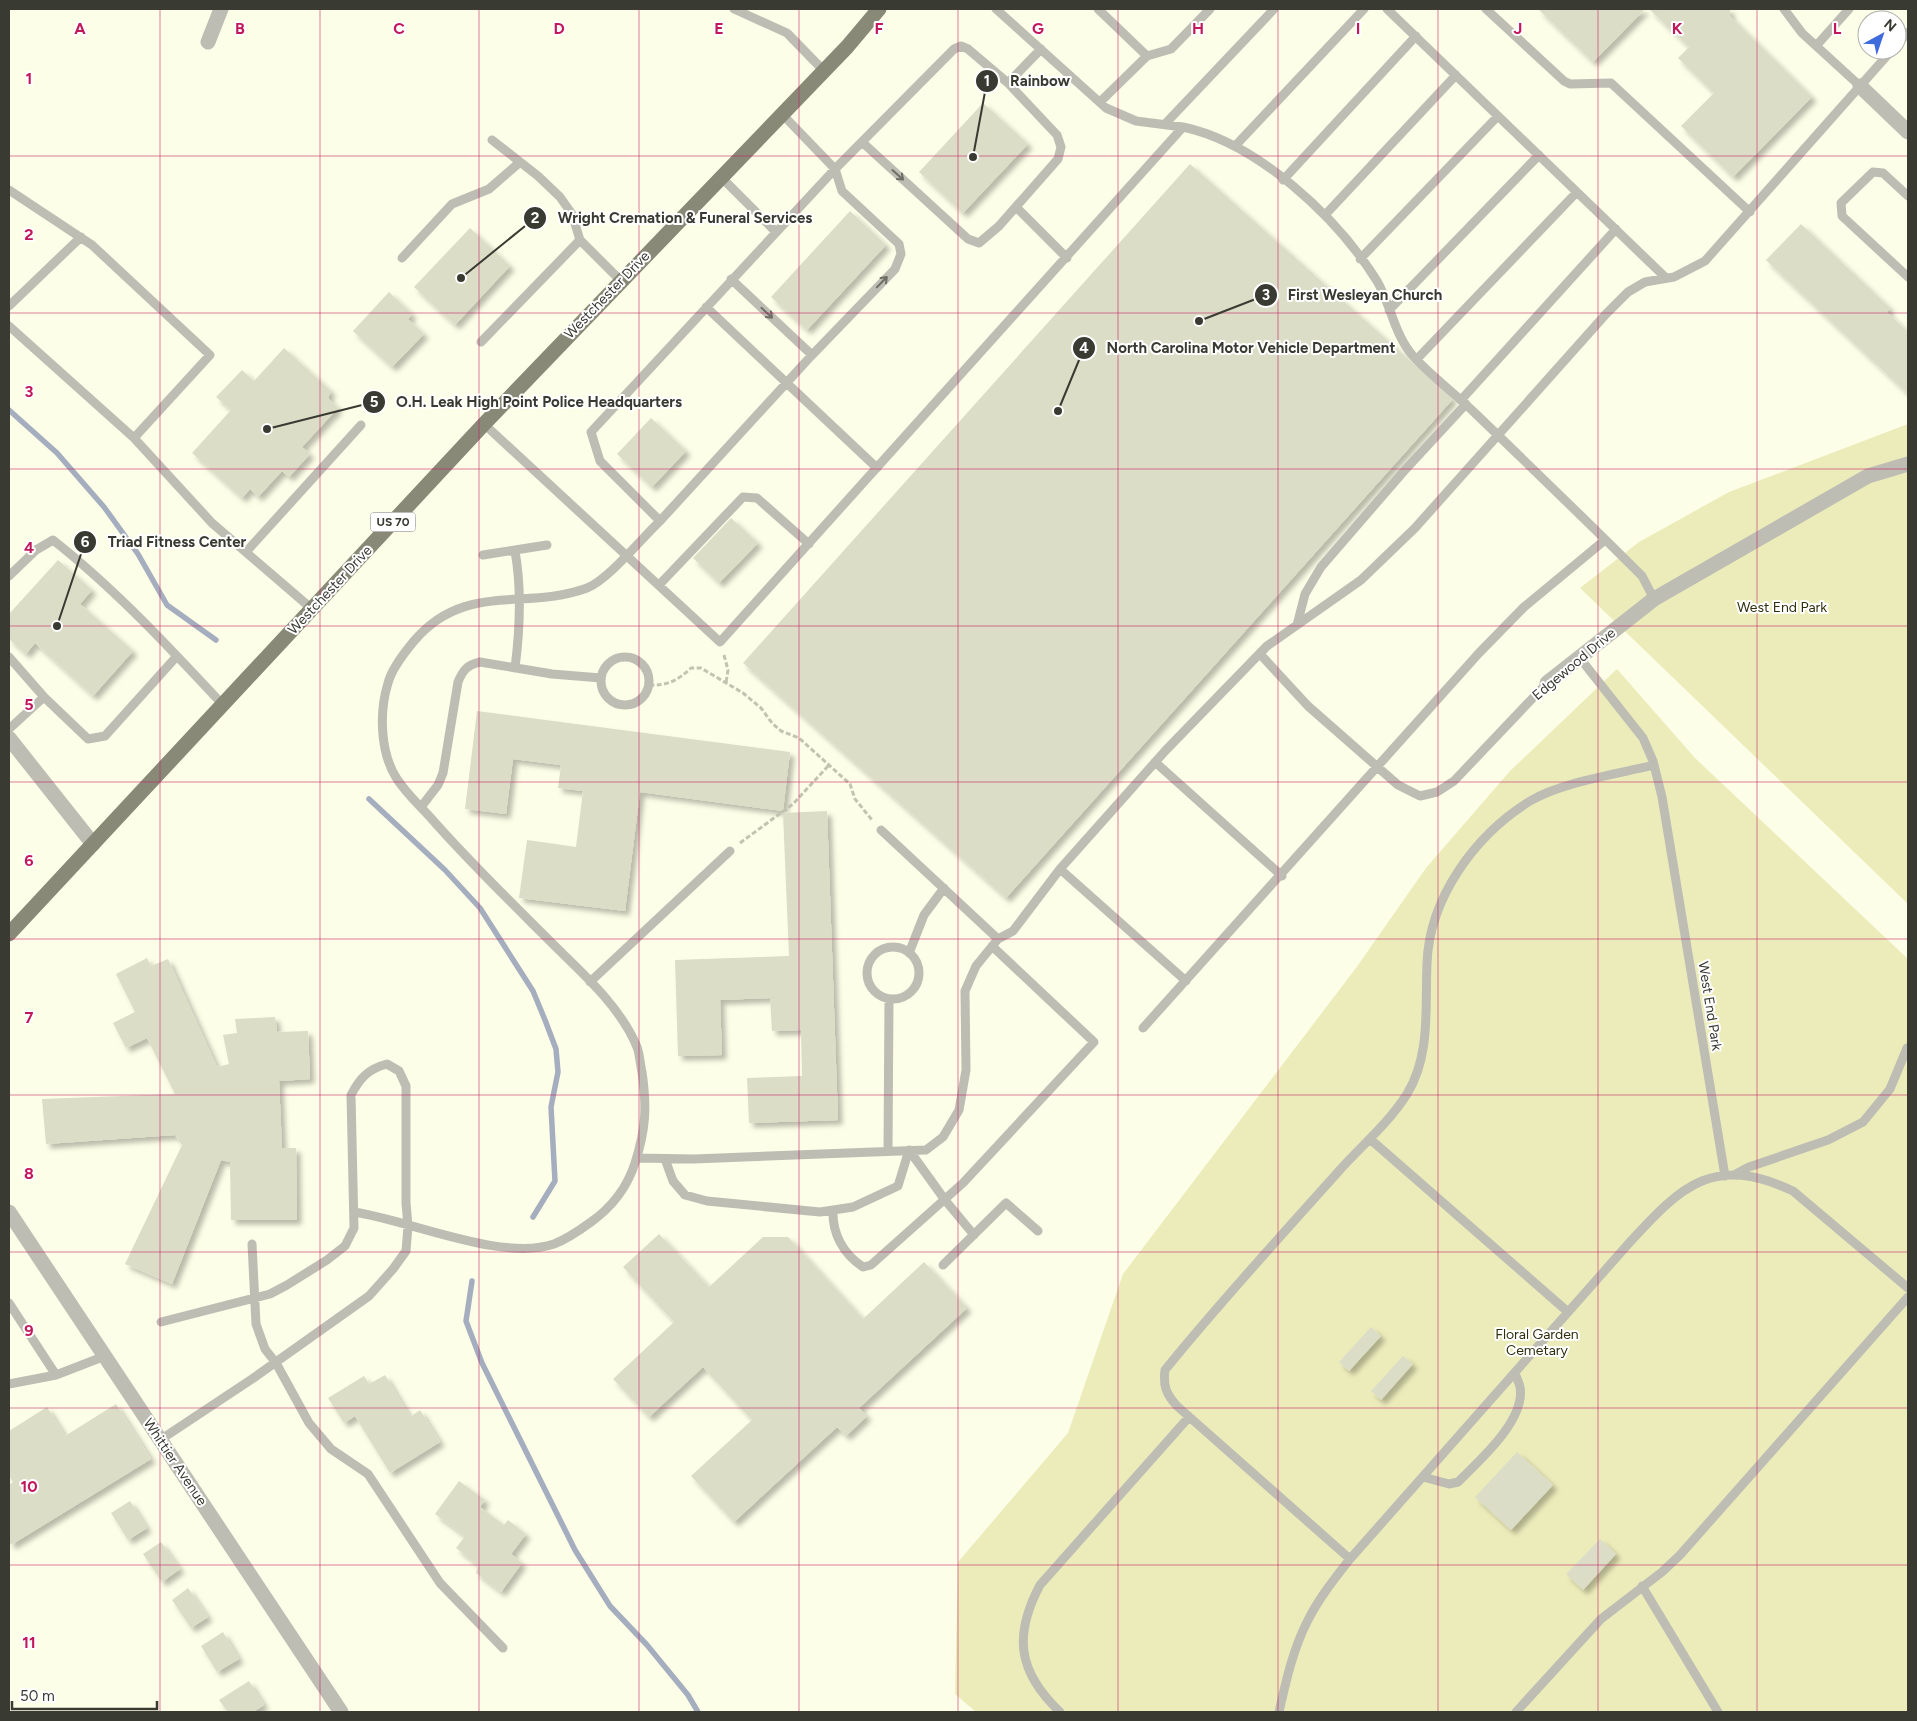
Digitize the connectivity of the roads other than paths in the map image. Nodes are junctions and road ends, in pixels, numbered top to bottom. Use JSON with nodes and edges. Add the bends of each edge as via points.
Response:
{"nodes":[{"id":1,"x":221,"y":9,"type":"edge"},
{"id":2,"x":734,"y":9,"type":"edge"},
{"id":3,"x":879,"y":9,"type":"edge"},
{"id":4,"x":996,"y":9,"type":"edge"},
{"id":5,"x":1098,"y":9,"type":"edge"},
{"id":6,"x":1210,"y":9,"type":"edge"},
{"id":7,"x":1274,"y":9,"type":"edge"},
{"id":8,"x":1364,"y":9,"type":"edge"},
{"id":9,"x":1387,"y":9,"type":"edge"},
{"id":10,"x":1486,"y":9,"type":"edge"},
{"id":11,"x":1784,"y":9,"type":"edge"},
{"id":12,"x":1849,"y":9,"type":"edge"},
{"id":13,"x":1416,"y":36,"type":"junction"},
{"id":14,"x":208,"y":42,"type":"dead end"},
{"id":15,"x":1816,"y":46,"type":"junction"},
{"id":16,"x":1041,"y":49,"type":"junction"},
{"id":17,"x":1147,"y":56,"type":"junction"},
{"id":18,"x":1883,"y":60,"type":"edge"},
{"id":19,"x":824,"y":71,"type":"junction"},
{"id":20,"x":1456,"y":75,"type":"junction"},
{"id":21,"x":1008,"y":83,"type":"junction"},
{"id":22,"x":1860,"y":86,"type":"junction"},
{"id":23,"x":1100,"y":102,"type":"junction"},
{"id":24,"x":782,"y":114,"type":"junction"},
{"id":25,"x":1498,"y":116,"type":"junction"},
{"id":26,"x":1165,"y":124,"type":"junction"},
{"id":27,"x":1183,"y":127,"type":"junction"},
{"id":28,"x":1908,"y":132,"type":"edge"},
{"id":29,"x":492,"y":140,"type":"dead end"},
{"id":30,"x":862,"y":142,"type":"junction"},
{"id":31,"x":1236,"y":145,"type":"junction"},
{"id":32,"x":1539,"y":155,"type":"junction"},
{"id":33,"x":520,"y":162,"type":"junction"},
{"id":34,"x":835,"y":169,"type":"junction"},
{"id":35,"x":721,"y":177,"type":"junction"},
{"id":36,"x":1283,"y":180,"type":"junction"},
{"id":37,"x":9,"y":190,"type":"edge"},
{"id":38,"x":1577,"y":192,"type":"junction"},
{"id":39,"x":1908,"y":196,"type":"edge"},
{"id":40,"x":1016,"y":207,"type":"junction"},
{"id":41,"x":1750,"y":212,"type":"junction"},
{"id":42,"x":1324,"y":215,"type":"junction"},
{"id":43,"x":1616,"y":230,"type":"junction"},
{"id":44,"x":776,"y":232,"type":"junction"},
{"id":45,"x":81,"y":237,"type":"junction"},
{"id":46,"x":580,"y":240,"type":"junction"},
{"id":47,"x":402,"y":258,"type":"dead end"},
{"id":48,"x":1067,"y":258,"type":"junction"},
{"id":49,"x":1360,"y":259,"type":"junction"},
{"id":50,"x":1908,"y":277,"type":"edge"},
{"id":51,"x":1666,"y":278,"type":"junction"},
{"id":52,"x":732,"y":279,"type":"junction"},
{"id":53,"x":620,"y":282,"type":"junction"},
{"id":54,"x":9,"y":306,"type":"edge"},
{"id":55,"x":706,"y":307,"type":"junction"},
{"id":56,"x":1389,"y":310,"type":"junction"},
{"id":57,"x":9,"y":326,"type":"edge"},
{"id":58,"x":481,"y":342,"type":"dead end"},
{"id":59,"x":812,"y":355,"type":"junction"},
{"id":60,"x":1417,"y":360,"type":"junction"},
{"id":61,"x":787,"y":382,"type":"junction"},
{"id":62,"x":1463,"y":402,"type":"junction"},
{"id":63,"x":484,"y":424,"type":"junction"},
{"id":64,"x":361,"y":425,"type":"dead end"},
{"id":65,"x":1498,"y":435,"type":"junction"},
{"id":66,"x":134,"y":438,"type":"junction"},
{"id":67,"x":1908,"y":464,"type":"edge"},
{"id":68,"x":877,"y":468,"type":"junction"},
{"id":69,"x":660,"y":521,"type":"junction"},
{"id":70,"x":1605,"y":540,"type":"junction"},
{"id":71,"x":809,"y":544,"type":"junction"},
{"id":72,"x":547,"y":545,"type":"dead end"},
{"id":73,"x":515,"y":550,"type":"junction"},
{"id":74,"x":246,"y":552,"type":"junction"},
{"id":75,"x":626,"y":554,"type":"junction"},
{"id":76,"x":483,"y":556,"type":"dead end"},
{"id":77,"x":9,"y":576,"type":"edge"},
{"id":78,"x":659,"y":585,"type":"junction"},
{"id":79,"x":519,"y":598,"type":"junction"},
{"id":80,"x":1654,"y":600,"type":"junction"},
{"id":81,"x":312,"y":609,"type":"junction"},
{"id":82,"x":1297,"y":624,"type":"junction"},
{"id":83,"x":1260,"y":654,"type":"junction"},
{"id":84,"x":177,"y":656,"type":"junction"},
{"id":85,"x":9,"y":657,"type":"edge"},
{"id":86,"x":1579,"y":657,"type":"junction"},
{"id":87,"x":515,"y":668,"type":"junction"},
{"id":88,"x":601,"y":678,"type":"junction"},
{"id":89,"x":1548,"y":683,"type":"joint"},
{"id":90,"x":44,"y":697,"type":"junction"},
{"id":91,"x":223,"y":705,"type":"junction"},
{"id":92,"x":9,"y":729,"type":"edge"},
{"id":93,"x":9,"y":738,"type":"edge"},
{"id":94,"x":1155,"y":762,"type":"junction"},
{"id":95,"x":1654,"y":765,"type":"junction"},
{"id":96,"x":1378,"y":767,"type":"junction"},
{"id":97,"x":421,"y":807,"type":"junction"},
{"id":98,"x":881,"y":830,"type":"road end"},
{"id":99,"x":93,"y":844,"type":"junction"},
{"id":100,"x":730,"y":851,"type":"road end"},
{"id":101,"x":1060,"y":869,"type":"junction"},
{"id":102,"x":1282,"y":876,"type":"junction"},
{"id":103,"x":944,"y":888,"type":"junction"},
{"id":104,"x":9,"y":934,"type":"edge"},
{"id":105,"x":998,"y":939,"type":"junction"},
{"id":106,"x":992,"y":946,"type":"junction"},
{"id":107,"x":909,"y":953,"type":"junction"},
{"id":108,"x":1186,"y":981,"type":"junction"},
{"id":109,"x":590,"y":982,"type":"junction"},
{"id":110,"x":889,"y":999,"type":"junction"},
{"id":111,"x":1143,"y":1028,"type":"dead end"},
{"id":112,"x":1907,"y":1048,"type":"edge"},
{"id":113,"x":1370,"y":1139,"type":"junction"},
{"id":114,"x":909,"y":1150,"type":"junction"},
{"id":115,"x":888,"y":1151,"type":"junction"},
{"id":116,"x":637,"y":1158,"type":"junction"},
{"id":117,"x":665,"y":1158,"type":"junction"},
{"id":118,"x":1729,"y":1176,"type":"junction"},
{"id":119,"x":944,"y":1200,"type":"junction"},
{"id":120,"x":833,"y":1210,"type":"junction"},
{"id":121,"x":9,"y":1212,"type":"edge"},
{"id":122,"x":354,"y":1212,"type":"junction"},
{"id":123,"x":408,"y":1226,"type":"junction"},
{"id":124,"x":1038,"y":1231,"type":"dead end"},
{"id":125,"x":974,"y":1235,"type":"junction"},
{"id":126,"x":252,"y":1244,"type":"dead end"},
{"id":127,"x":942,"y":1265,"type":"dead end"},
{"id":128,"x":1908,"y":1288,"type":"edge"},
{"id":129,"x":1908,"y":1297,"type":"edge"},
{"id":130,"x":254,"y":1298,"type":"junction"},
{"id":131,"x":9,"y":1303,"type":"edge"},
{"id":132,"x":1568,"y":1312,"type":"junction"},
{"id":133,"x":161,"y":1322,"type":"dead end"},
{"id":134,"x":105,"y":1356,"type":"junction"},
{"id":135,"x":276,"y":1363,"type":"junction"},
{"id":136,"x":1515,"y":1373,"type":"junction"},
{"id":137,"x":56,"y":1375,"type":"junction"},
{"id":138,"x":9,"y":1384,"type":"edge"},
{"id":139,"x":1189,"y":1417,"type":"junction"},
{"id":140,"x":160,"y":1440,"type":"junction"},
{"id":141,"x":1423,"y":1477,"type":"junction"},
{"id":142,"x":1350,"y":1559,"type":"junction"},
{"id":143,"x":1642,"y":1586,"type":"junction"},
{"id":144,"x":503,"y":1648,"type":"dead end"},
{"id":145,"x":341,"y":1712,"type":"edge"},
{"id":146,"x":1060,"y":1712,"type":"edge"},
{"id":147,"x":1279,"y":1712,"type":"edge"},
{"id":148,"x":1516,"y":1712,"type":"edge"},
{"id":149,"x":1718,"y":1712,"type":"edge"}],
"edges":[{"from":1,"to":14,"type":"street"},
{"from":2,"to":19,"type":"lane","via":[[787,34]]},
{"from":3,"to":19,"type":"main road","name":"Westchester Drive","number":"US 70"},
{"from":4,"to":16,"type":"lane"},
{"from":5,"to":17,"type":"lane"},
{"from":6,"to":17,"type":"lane","via":[[1171,49]]},
{"from":7,"to":26,"type":"lane"},
{"from":8,"to":31,"type":"lane"},
{"from":9,"to":13,"type":"lane"},
{"from":10,"to":41,"type":"lane","via":[[1564,81],[1570,84],[1611,83]]},
{"from":11,"to":15,"type":"lane"},
{"from":12,"to":15,"type":"lane"},
{"from":13,"to":20,"type":"lane"},
{"from":13,"to":36,"type":"lane"},
{"from":15,"to":22,"type":"lane"},
{"from":16,"to":21,"type":"lane"},
{"from":16,"to":23,"type":"lane"},
{"from":17,"to":23,"type":"lane"},
{"from":18,"to":22,"type":"lane"},
{"from":19,"to":24,"type":"main road","name":"Westchester Drive","number":"US 70"},
{"from":20,"to":25,"type":"lane"},
{"from":20,"to":42,"type":"lane"},
{"from":21,"to":30,"type":"lane","via":[[968,49],[960,46]]},
{"from":21,"to":40,"type":"lane","via":[[1057,135],[1061,147],[1058,159]]},
{"from":22,"to":28,"type":"street"},
{"from":22,"to":41,"type":"lane"},
{"from":23,"to":26,"type":"lane","via":[[1106,108],[1136,121]]},
{"from":24,"to":34,"type":"lane"},
{"from":24,"to":35,"type":"main road","name":"Westchester Drive","number":"US 70"},
{"from":25,"to":32,"type":"lane"},
{"from":25,"to":49,"type":"lane"},
{"from":26,"to":27,"type":"lane"},
{"from":27,"to":31,"type":"lane","via":[[1208,132]]},
{"from":27,"to":48,"type":"lane"},
{"from":29,"to":33,"type":"lane"},
{"from":30,"to":34,"type":"lane"},
{"from":30,"to":40,"type":"lane","one_way":true,"via":[[968,239],[979,243]]},
{"from":31,"to":36,"type":"lane"},
{"from":32,"to":38,"type":"lane"},
{"from":32,"to":56,"type":"lane"},
{"from":33,"to":46,"type":"lane","via":[[560,197],[572,214]]},
{"from":33,"to":47,"type":"lane","via":[[489,189],[452,204]]},
{"from":34,"to":44,"type":"lane"},
{"from":59,"to":34,"type":"lane","one_way":true,"via":[[895,269],[901,254],[899,244],[842,191]]},
{"from":35,"to":44,"type":"lane"},
{"from":35,"to":53,"type":"main road","name":"Westchester Drive","number":"US 70"},
{"from":36,"to":42,"type":"lane"},
{"from":37,"to":45,"type":"lane"},
{"from":38,"to":43,"type":"lane"},
{"from":38,"to":60,"type":"lane"},
{"from":39,"to":50,"type":"lane","via":[[1883,173],[1873,172],[1841,203],[1842,216]]},
{"from":40,"to":48,"type":"lane"},
{"from":41,"to":51,"type":"lane","via":[[1705,261]]},
{"from":42,"to":49,"type":"lane"},
{"from":43,"to":51,"type":"lane"},
{"from":43,"to":62,"type":"lane"},
{"from":44,"to":52,"type":"lane"},
{"from":45,"to":54,"type":"lane"},
{"from":45,"to":66,"type":"lane","via":[[210,355]]},
{"from":46,"to":53,"type":"lane"},
{"from":46,"to":58,"type":"lane"},
{"from":48,"to":68,"type":"lane"},
{"from":49,"to":56,"type":"lane","via":[[1377,282]]},
{"from":51,"to":65,"type":"lane","via":[[1645,282],[1628,292]]},
{"from":52,"to":55,"type":"lane"},
{"from":52,"to":59,"type":"lane","one_way":true},
{"from":53,"to":63,"type":"main road","name":"Westchester Drive","number":"US 70"},
{"from":55,"to":61,"type":"lane"},
{"from":55,"to":69,"type":"lane","via":[[591,432],[600,462]]},
{"from":56,"to":60,"type":"lane","via":[[1398,333]]},
{"from":57,"to":66,"type":"lane"},
{"from":59,"to":61,"type":"lane"},
{"from":60,"to":62,"type":"lane"},
{"from":61,"to":68,"type":"lane"},
{"from":61,"to":69,"type":"lane"},
{"from":62,"to":65,"type":"lane"},
{"from":62,"to":82,"type":"lane","via":[[1321,567],[1305,594]]},
{"from":63,"to":75,"type":"lane"},
{"from":63,"to":81,"type":"main road","name":"Westchester Drive","number":"US 70"},
{"from":64,"to":74,"type":"lane"},
{"from":65,"to":70,"type":"lane"},
{"from":65,"to":82,"type":"lane","via":[[1415,528],[1361,580]]},
{"from":66,"to":74,"type":"lane","via":[[212,523]]},
{"from":67,"to":80,"type":"street","name":"Edgewood Drive","via":[[1868,476]]},
{"from":68,"to":71,"type":"lane"},
{"from":69,"to":75,"type":"lane"},
{"from":70,"to":80,"type":"lane","via":[[1642,576]]},
{"from":70,"to":96,"type":"lane","via":[[1524,607]]},
{"from":71,"to":78,"type":"lane","via":[[757,498],[743,497]]},
{"from":71,"to":78,"type":"lane","via":[[720,642]]},
{"from":72,"to":73,"type":"lane"},
{"from":73,"to":76,"type":"lane"},
{"from":73,"to":79,"type":"lane"},
{"from":74,"to":81,"type":"lane"},
{"from":75,"to":78,"type":"lane"},
{"from":75,"to":79,"type":"lane","via":[[588,588],[550,598]]},
{"from":77,"to":84,"type":"lane","via":[[36,550],[53,540],[91,570]]},
{"from":79,"to":87,"type":"lane","via":[[520,628]]},
{"from":79,"to":97,"type":"lane","via":[[480,603],[445,614],[426,628],[404,654],[388,681],[382,723],[387,752],[396,778]]},
{"from":80,"to":86,"type":"street","name":"Edgewood Drive"},
{"from":81,"to":91,"type":"main road","name":"Westchester Drive","number":"US 70"},
{"from":82,"to":83,"type":"lane"},
{"from":83,"to":94,"type":"lane"},
{"from":83,"to":96,"type":"lane","name":"Edgewood Drive","via":[[1308,706]]},
{"from":84,"to":90,"type":"lane","via":[[105,736],[88,739]]},
{"from":84,"to":91,"type":"lane"},
{"from":85,"to":90,"type":"lane"},
{"from":86,"to":89,"type":"street","name":"Edgewood Drive"},
{"from":86,"to":95,"type":"lane","name":"West End Park","via":[[1643,738]]},
{"from":87,"to":88,"type":"lane"},
{"from":87,"to":97,"type":"lane","via":[[480,662],[468,665],[463,671],[458,682],[443,773]]},
{"from":88,"to":88,"type":"lane","via":[[614,659],[629,657],[643,664],[650,678],[642,699],[618,704],[605,694]]},
{"from":89,"to":96,"type":"lane","name":"Edgewood Drive","via":[[1454,780],[1438,792],[1420,796],[1398,785]]},
{"from":90,"to":92,"type":"lane"},
{"from":91,"to":99,"type":"main road","name":"Westchester Drive","number":"US 70"},
{"from":93,"to":99,"type":"street"},
{"from":94,"to":101,"type":"lane"},
{"from":94,"to":102,"type":"lane"},
{"from":95,"to":113,"type":"lane","via":[[1557,790],[1531,801],[1501,823],[1467,859],[1444,894],[1434,920],[1427,954],[1426,1036],[1419,1066],[1408,1093]]},
{"from":95,"to":118,"type":"lane","name":"West End Park"},
{"from":96,"to":102,"type":"lane"},
{"from":97,"to":109,"type":"lane","via":[[460,851]]},
{"from":98,"to":103,"type":"lane"},
{"from":99,"to":104,"type":"main road","name":"Westchester Drive","number":"US 70"},
{"from":100,"to":109,"type":"lane"},
{"from":101,"to":105,"type":"lane","via":[[1013,931]]},
{"from":101,"to":108,"type":"lane"},
{"from":102,"to":108,"type":"lane"},
{"from":103,"to":105,"type":"lane"},
{"from":103,"to":107,"type":"lane","via":[[924,915]]},
{"from":105,"to":106,"type":"lane"},
{"from":106,"to":114,"type":"lane","via":[[976,966],[965,991],[966,1070],[959,1110],[943,1137],[926,1150]]},
{"from":106,"to":119,"type":"lane","via":[[1094,1042],[964,1183]]},
{"from":107,"to":110,"type":"lane","via":[[918,967],[917,984],[906,996]]},
{"from":107,"to":110,"type":"lane","via":[[885,948],[877,952],[867,967],[869,984],[874,991]]},
{"from":108,"to":111,"type":"lane"},
{"from":109,"to":116,"type":"lane","via":[[620,1018],[638,1049],[646,1097],[644,1135]]},
{"from":110,"to":115,"type":"lane"},
{"from":112,"to":118,"type":"lane","via":[[1890,1089],[1863,1122],[1828,1140]]},
{"from":113,"to":132,"type":"lane"},
{"from":113,"to":139,"type":"lane","via":[[1165,1370],[1166,1394]]},
{"from":114,"to":115,"type":"lane"},
{"from":114,"to":119,"type":"lane"},
{"from":114,"to":120,"type":"lane","via":[[898,1186],[853,1207]]},
{"from":115,"to":117,"type":"lane"},
{"from":116,"to":117,"type":"lane"},
{"from":116,"to":123,"type":"lane","via":[[629,1183],[604,1213],[554,1244],[528,1249],[494,1246]]},
{"from":117,"to":120,"type":"lane","via":[[672,1181],[685,1195],[707,1201],[820,1212]]},
{"from":118,"to":128,"type":"lane","via":[[1750,1176],[1793,1191]]},
{"from":118,"to":132,"type":"lane","via":[[1701,1181],[1665,1204]]},
{"from":119,"to":120,"type":"lane","via":[[870,1265],[863,1267],[838,1241],[832,1221]]},
{"from":119,"to":125,"type":"lane"},
{"from":121,"to":134,"type":"street","name":"Whittier Avenue"},
{"from":122,"to":123,"type":"lane","via":[[381,1216]]},
{"from":122,"to":123,"type":"lane","via":[[351,1095],[360,1078],[375,1067],[387,1064],[399,1071],[406,1086]]},
{"from":122,"to":130,"type":"lane","via":[[354,1228],[345,1246],[287,1285]]},
{"from":123,"to":135,"type":"lane","via":[[406,1251],[369,1296]]},
{"from":124,"to":125,"type":"lane","via":[[1006,1203]]},
{"from":125,"to":127,"type":"lane"},
{"from":126,"to":130,"type":"lane"},
{"from":129,"to":143,"type":"lane","via":[[1706,1527],[1662,1572]]},
{"from":130,"to":133,"type":"lane"},
{"from":130,"to":135,"type":"lane","via":[[256,1324],[265,1348]]},
{"from":131,"to":137,"type":"lane"},
{"from":132,"to":136,"type":"lane"},
{"from":134,"to":137,"type":"lane"},
{"from":134,"to":140,"type":"street","name":"Whittier Avenue"},
{"from":135,"to":140,"type":"lane"},
{"from":135,"to":144,"type":"lane","via":[[309,1423],[331,1449],[368,1474],[440,1583]]},
{"from":136,"to":141,"type":"lane"},
{"from":136,"to":141,"type":"lane","via":[[1520,1389],[1509,1427],[1458,1482],[1449,1484]]},
{"from":137,"to":138,"type":"lane"},
{"from":139,"to":142,"type":"lane"},
{"from":139,"to":146,"type":"lane","via":[[1040,1586],[1028,1608],[1023,1647],[1028,1667],[1048,1700]]},
{"from":140,"to":145,"type":"street","name":"Whittier Avenue"},
{"from":141,"to":142,"type":"lane"},
{"from":142,"to":147,"type":"lane","via":[[1326,1589],[1308,1620],[1289,1668]]},
{"from":143,"to":148,"type":"lane","via":[[1601,1619]]},
{"from":143,"to":149,"type":"lane"}]}
